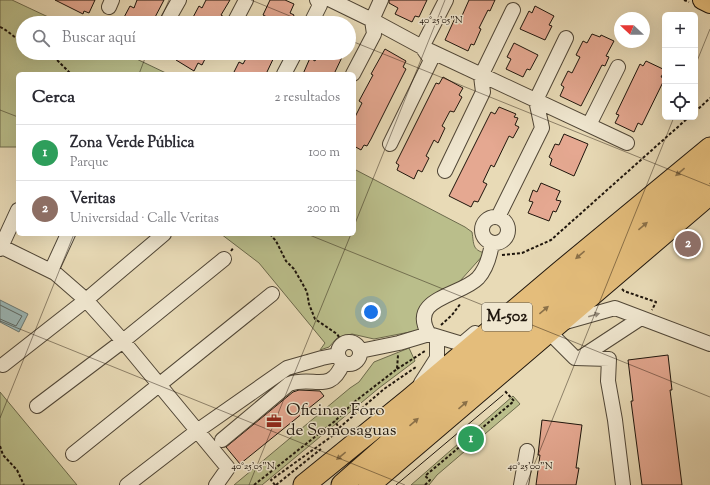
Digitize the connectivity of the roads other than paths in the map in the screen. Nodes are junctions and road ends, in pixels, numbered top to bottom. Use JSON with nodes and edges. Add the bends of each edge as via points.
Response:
{"nodes":[{"id":1,"x":179,"y":0,"type":"edge"},
{"id":2,"x":246,"y":0,"type":"edge"},
{"id":3,"x":318,"y":0,"type":"edge"},
{"id":4,"x":331,"y":0,"type":"edge"},
{"id":5,"x":381,"y":0,"type":"edge"},
{"id":6,"x":446,"y":0,"type":"edge"},
{"id":7,"x":702,"y":0,"type":"edge"},
{"id":8,"x":710,"y":4,"type":"edge"},
{"id":9,"x":513,"y":10,"type":"dead end"},
{"id":10,"x":170,"y":16,"type":"edge"},
{"id":11,"x":238,"y":16,"type":"edge"},
{"id":12,"x":314,"y":16,"type":"edge"},
{"id":13,"x":372,"y":20,"type":"junction"},
{"id":14,"x":566,"y":38,"type":"dead end"},
{"id":15,"x":422,"y":48,"type":"junction"},
{"id":16,"x":291,"y":60,"type":"edge"},
{"id":17,"x":618,"y":67,"type":"dead end"},
{"id":18,"x":285,"y":72,"type":"edge"},
{"id":19,"x":354,"y":72,"type":"edge"},
{"id":20,"x":481,"y":76,"type":"junction"},
{"id":21,"x":536,"y":100,"type":"junction"},
{"id":22,"x":589,"y":125,"type":"junction"},
{"id":23,"x":627,"y":143,"type":"dead end"},
{"id":24,"x":390,"y":144,"type":"dead end"},
{"id":25,"x":709,"y":154,"type":"edge"},
{"id":26,"x":445,"y":171,"type":"dead end"},
{"id":27,"x":710,"y":194,"type":"edge"},
{"id":28,"x":16,"y":214,"type":"edge"},
{"id":29,"x":67,"y":236,"type":"edge"},
{"id":30,"x":162,"y":236,"type":"edge"},
{"id":31,"x":0,"y":247,"type":"edge"},
{"id":32,"x":224,"y":259,"type":"dead end"},
{"id":33,"x":51,"y":270,"type":"junction"},
{"id":34,"x":560,"y":272,"type":"junction"},
{"id":35,"x":272,"y":294,"type":"dead end"},
{"id":36,"x":86,"y":300,"type":"junction"},
{"id":37,"x":641,"y":318,"type":"junction"},
{"id":38,"x":553,"y":328,"type":"junction"},
{"id":39,"x":433,"y":339,"type":"junction"},
{"id":40,"x":123,"y":341,"type":"junction"},
{"id":41,"x":710,"y":344,"type":"edge"},
{"id":42,"x":360,"y":351,"type":"junction"},
{"id":43,"x":341,"y":354,"type":"junction"},
{"id":44,"x":580,"y":358,"type":"junction"},
{"id":45,"x":3,"y":365,"type":"dead end"},
{"id":46,"x":159,"y":384,"type":"junction"},
{"id":47,"x":410,"y":400,"type":"junction"},
{"id":48,"x":37,"y":406,"type":"dead end"},
{"id":49,"x":197,"y":431,"type":"junction"},
{"id":50,"x":222,"y":440,"type":"dead end"},
{"id":51,"x":527,"y":451,"type":"dead end"},
{"id":52,"x":73,"y":454,"type":"dead end"},
{"id":53,"x":127,"y":485,"type":"edge"},
{"id":54,"x":216,"y":485,"type":"edge"},
{"id":55,"x":304,"y":485,"type":"edge"},
{"id":56,"x":342,"y":485,"type":"edge"},
{"id":57,"x":369,"y":485,"type":"edge"},
{"id":58,"x":521,"y":485,"type":"edge"},
{"id":59,"x":623,"y":485,"type":"edge"}],
"edges":[{"from":1,"to":10,"type":"street"},
{"from":2,"to":11,"type":"street"},
{"from":3,"to":12,"type":"street","via":[[320,5]]},
{"from":4,"to":13,"type":"street"},
{"from":5,"to":13,"type":"street"},
{"from":6,"to":15,"type":"street"},
{"from":7,"to":8,"type":"main road"},
{"from":9,"to":20,"type":"street"},
{"from":13,"to":15,"type":"street"},
{"from":13,"to":19,"type":"street","via":[[374,34]]},
{"from":14,"to":21,"type":"street"},
{"from":15,"to":20,"type":"street"},
{"from":15,"to":24,"type":"street","via":[[431,60]]},
{"from":16,"to":18,"type":"street"},
{"from":17,"to":22,"type":"street"},
{"from":20,"to":21,"type":"street"},
{"from":20,"to":26,"type":"street","via":[[483,92]]},
{"from":21,"to":22,"type":"street"},
{"from":21,"to":39,"type":"street","via":[[542,128],[498,217],[488,219],[482,226],[485,239],[492,243],[489,260],[478,278],[437,300],[426,310],[424,321]]},
{"from":22,"to":23,"type":"street"},
{"from":25,"to":34,"type":"highway","number":"M-502","one_way":true},
{"from":56,"to":25,"type":"highway","number":"M-502","one_way":true,"via":[[489,356]]},
{"from":27,"to":38,"type":"highway","number":"M-502"},
{"from":28,"to":31,"type":"street"},
{"from":29,"to":33,"type":"street"},
{"from":30,"to":36,"type":"street"},
{"from":31,"to":33,"type":"street"},
{"from":32,"to":40,"type":"street"},
{"from":33,"to":36,"type":"street"},
{"from":34,"to":39,"type":"street","via":[[508,306],[462,344]]},
{"from":34,"to":47,"type":"highway","number":"M-502"},
{"from":35,"to":46,"type":"street"},
{"from":36,"to":40,"type":"street"},
{"from":36,"to":45,"type":"street"},
{"from":38,"to":37,"type":"street","one_way":true,"via":[[615,308]]},
{"from":37,"to":41,"type":"street"},
{"from":37,"to":44,"type":"street"},
{"from":38,"to":44,"type":"street","via":[[575,358]]},
{"from":57,"to":38,"type":"highway","number":"M-502","one_way":true},
{"from":39,"to":42,"type":"street"},
{"from":39,"to":47,"type":"street","via":[[437,358]]},
{"from":40,"to":46,"type":"street"},
{"from":40,"to":48,"type":"street"},
{"from":42,"to":43,"type":"street","via":[[349,342]]},
{"from":42,"to":43,"type":"street","via":[[355,362],[350,364]]},
{"from":43,"to":49,"type":"street","via":[[287,368]]},
{"from":43,"to":50,"type":"street","via":[[340,370],[330,381],[300,381],[289,384]]},
{"from":44,"to":59,"type":"street","via":[[609,359],[608,381]]},
{"from":46,"to":49,"type":"street"},
{"from":46,"to":52,"type":"street"},
{"from":47,"to":55,"type":"highway","number":"M-502","one_way":true},
{"from":49,"to":53,"type":"street"},
{"from":49,"to":54,"type":"street","via":[[228,468]]},
{"from":51,"to":58,"type":"street"}]}
